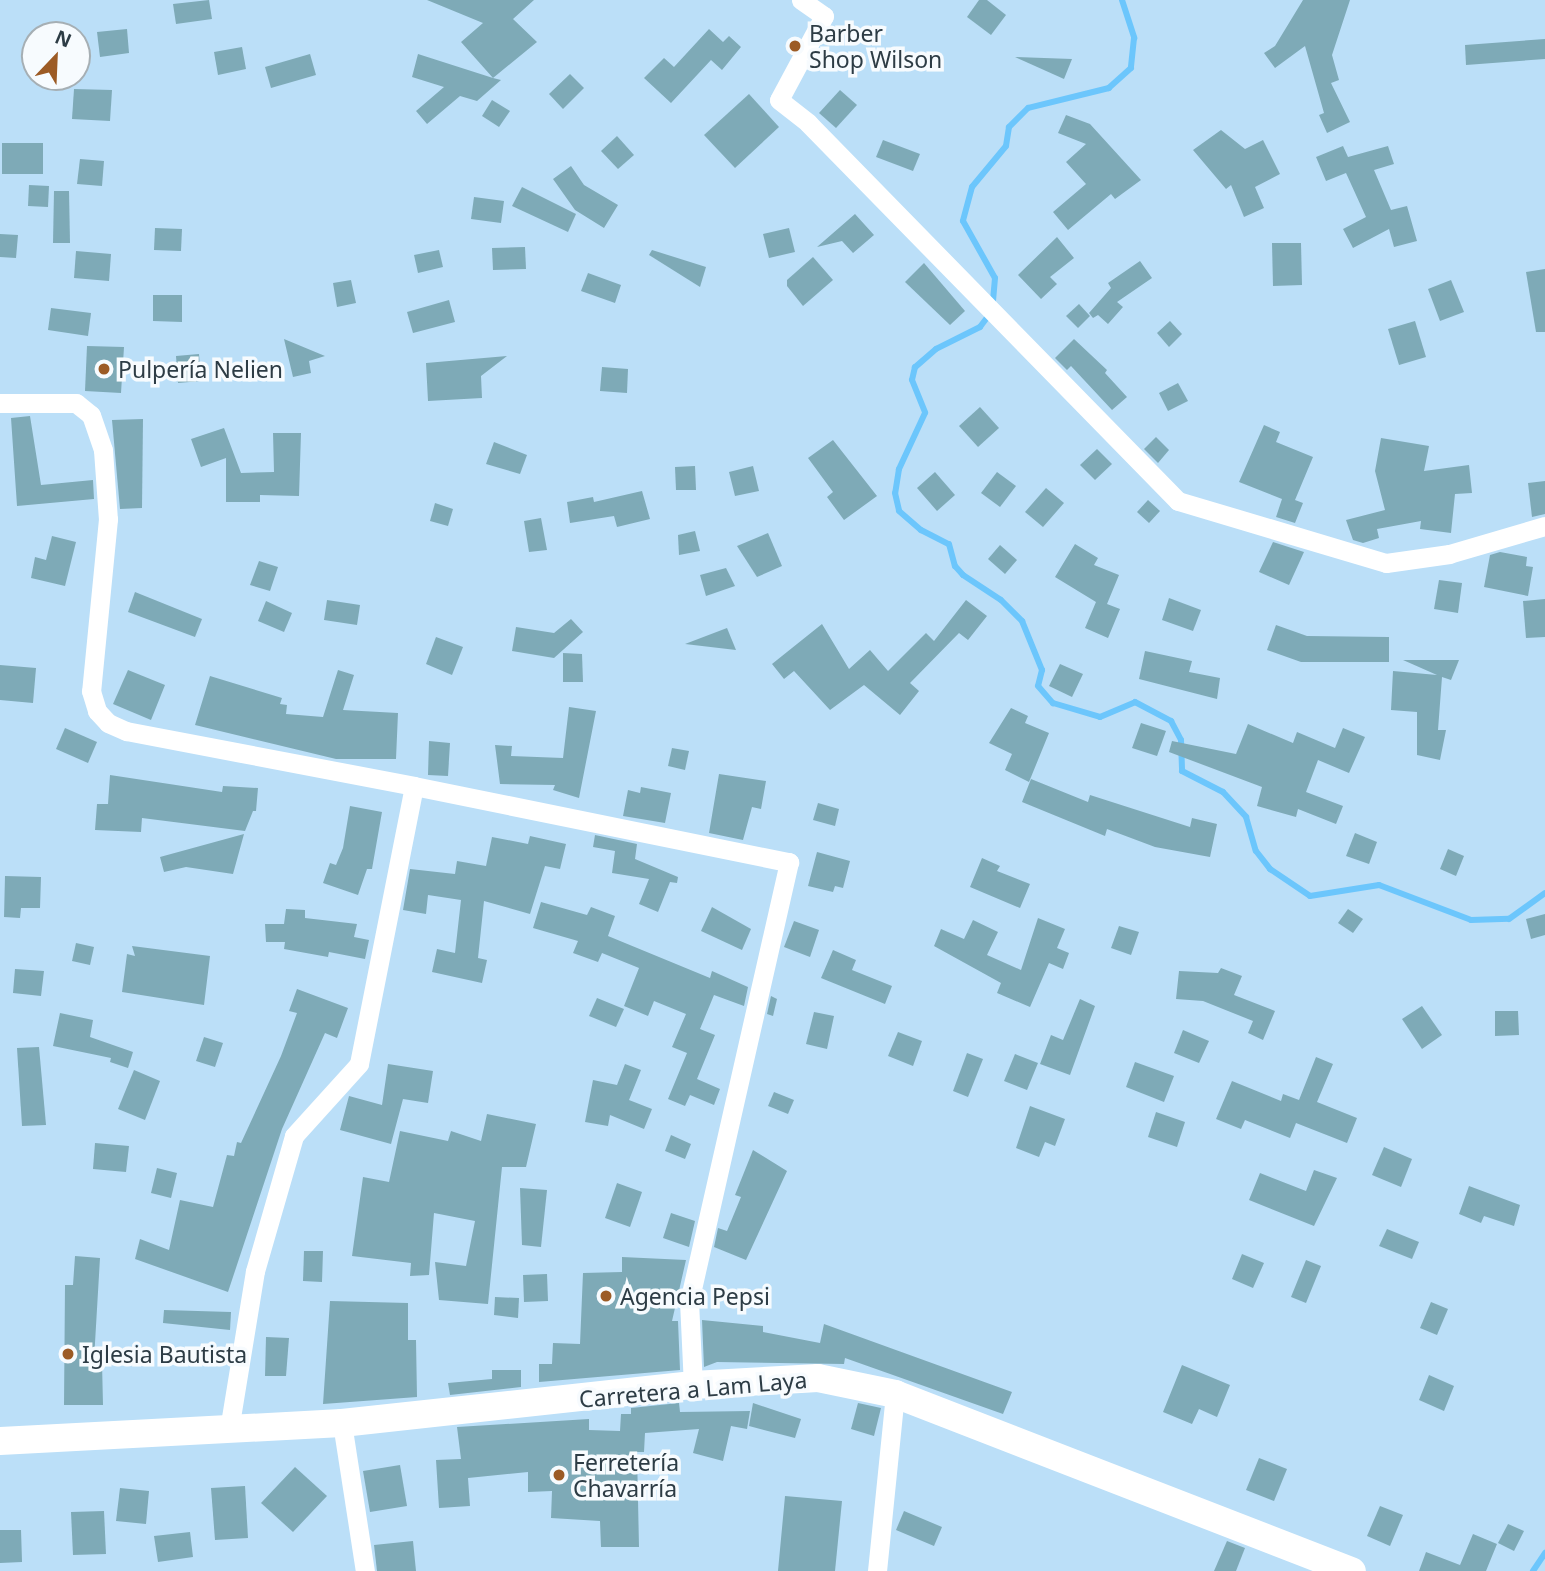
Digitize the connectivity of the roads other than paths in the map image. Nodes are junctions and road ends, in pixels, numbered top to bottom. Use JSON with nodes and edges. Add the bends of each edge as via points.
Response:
{"nodes":[{"id":1,"x":801,"y":0,"type":"edge"},
{"id":2,"x":0,"y":403,"type":"edge"},
{"id":3,"x":1545,"y":526,"type":"edge"},
{"id":4,"x":414,"y":786,"type":"junction"},
{"id":5,"x":693,"y":1385,"type":"junction"},
{"id":6,"x":895,"y":1394,"type":"junction"},
{"id":7,"x":342,"y":1423,"type":"junction"},
{"id":8,"x":229,"y":1430,"type":"junction"},
{"id":9,"x":0,"y":1441,"type":"edge"},
{"id":10,"x":365,"y":1571,"type":"edge"},
{"id":11,"x":877,"y":1571,"type":"edge"},
{"id":12,"x":1352,"y":1571,"type":"edge"}],
"edges":[{"from":1,"to":3,"type":"street","via":[[824,16],[779,100],[808,123],[1178,501],[1386,563],[1449,554]]},
{"from":2,"to":4,"type":"street","via":[[76,403],[91,415],[103,450],[108,519],[91,691],[97,711],[108,723],[127,731]]},
{"from":4,"to":5,"type":"street","via":[[789,862],[689,1301]]},
{"from":4,"to":8,"type":"street","via":[[359,1064],[295,1136],[255,1271]]},
{"from":5,"to":6,"type":"main road","name":"Carretera a Lam Laya","via":[[817,1378]]},
{"from":5,"to":7,"type":"main road","name":"Carretera a Lam Laya"},
{"from":6,"to":11,"type":"street"},
{"from":6,"to":12,"type":"main road","name":"Carretera a Lam Laya"},
{"from":7,"to":8,"type":"main road","name":"Carretera a Lam Laya"},
{"from":7,"to":10,"type":"street"},
{"from":8,"to":9,"type":"main road","name":"Carretera a Lam Laya"}]}
